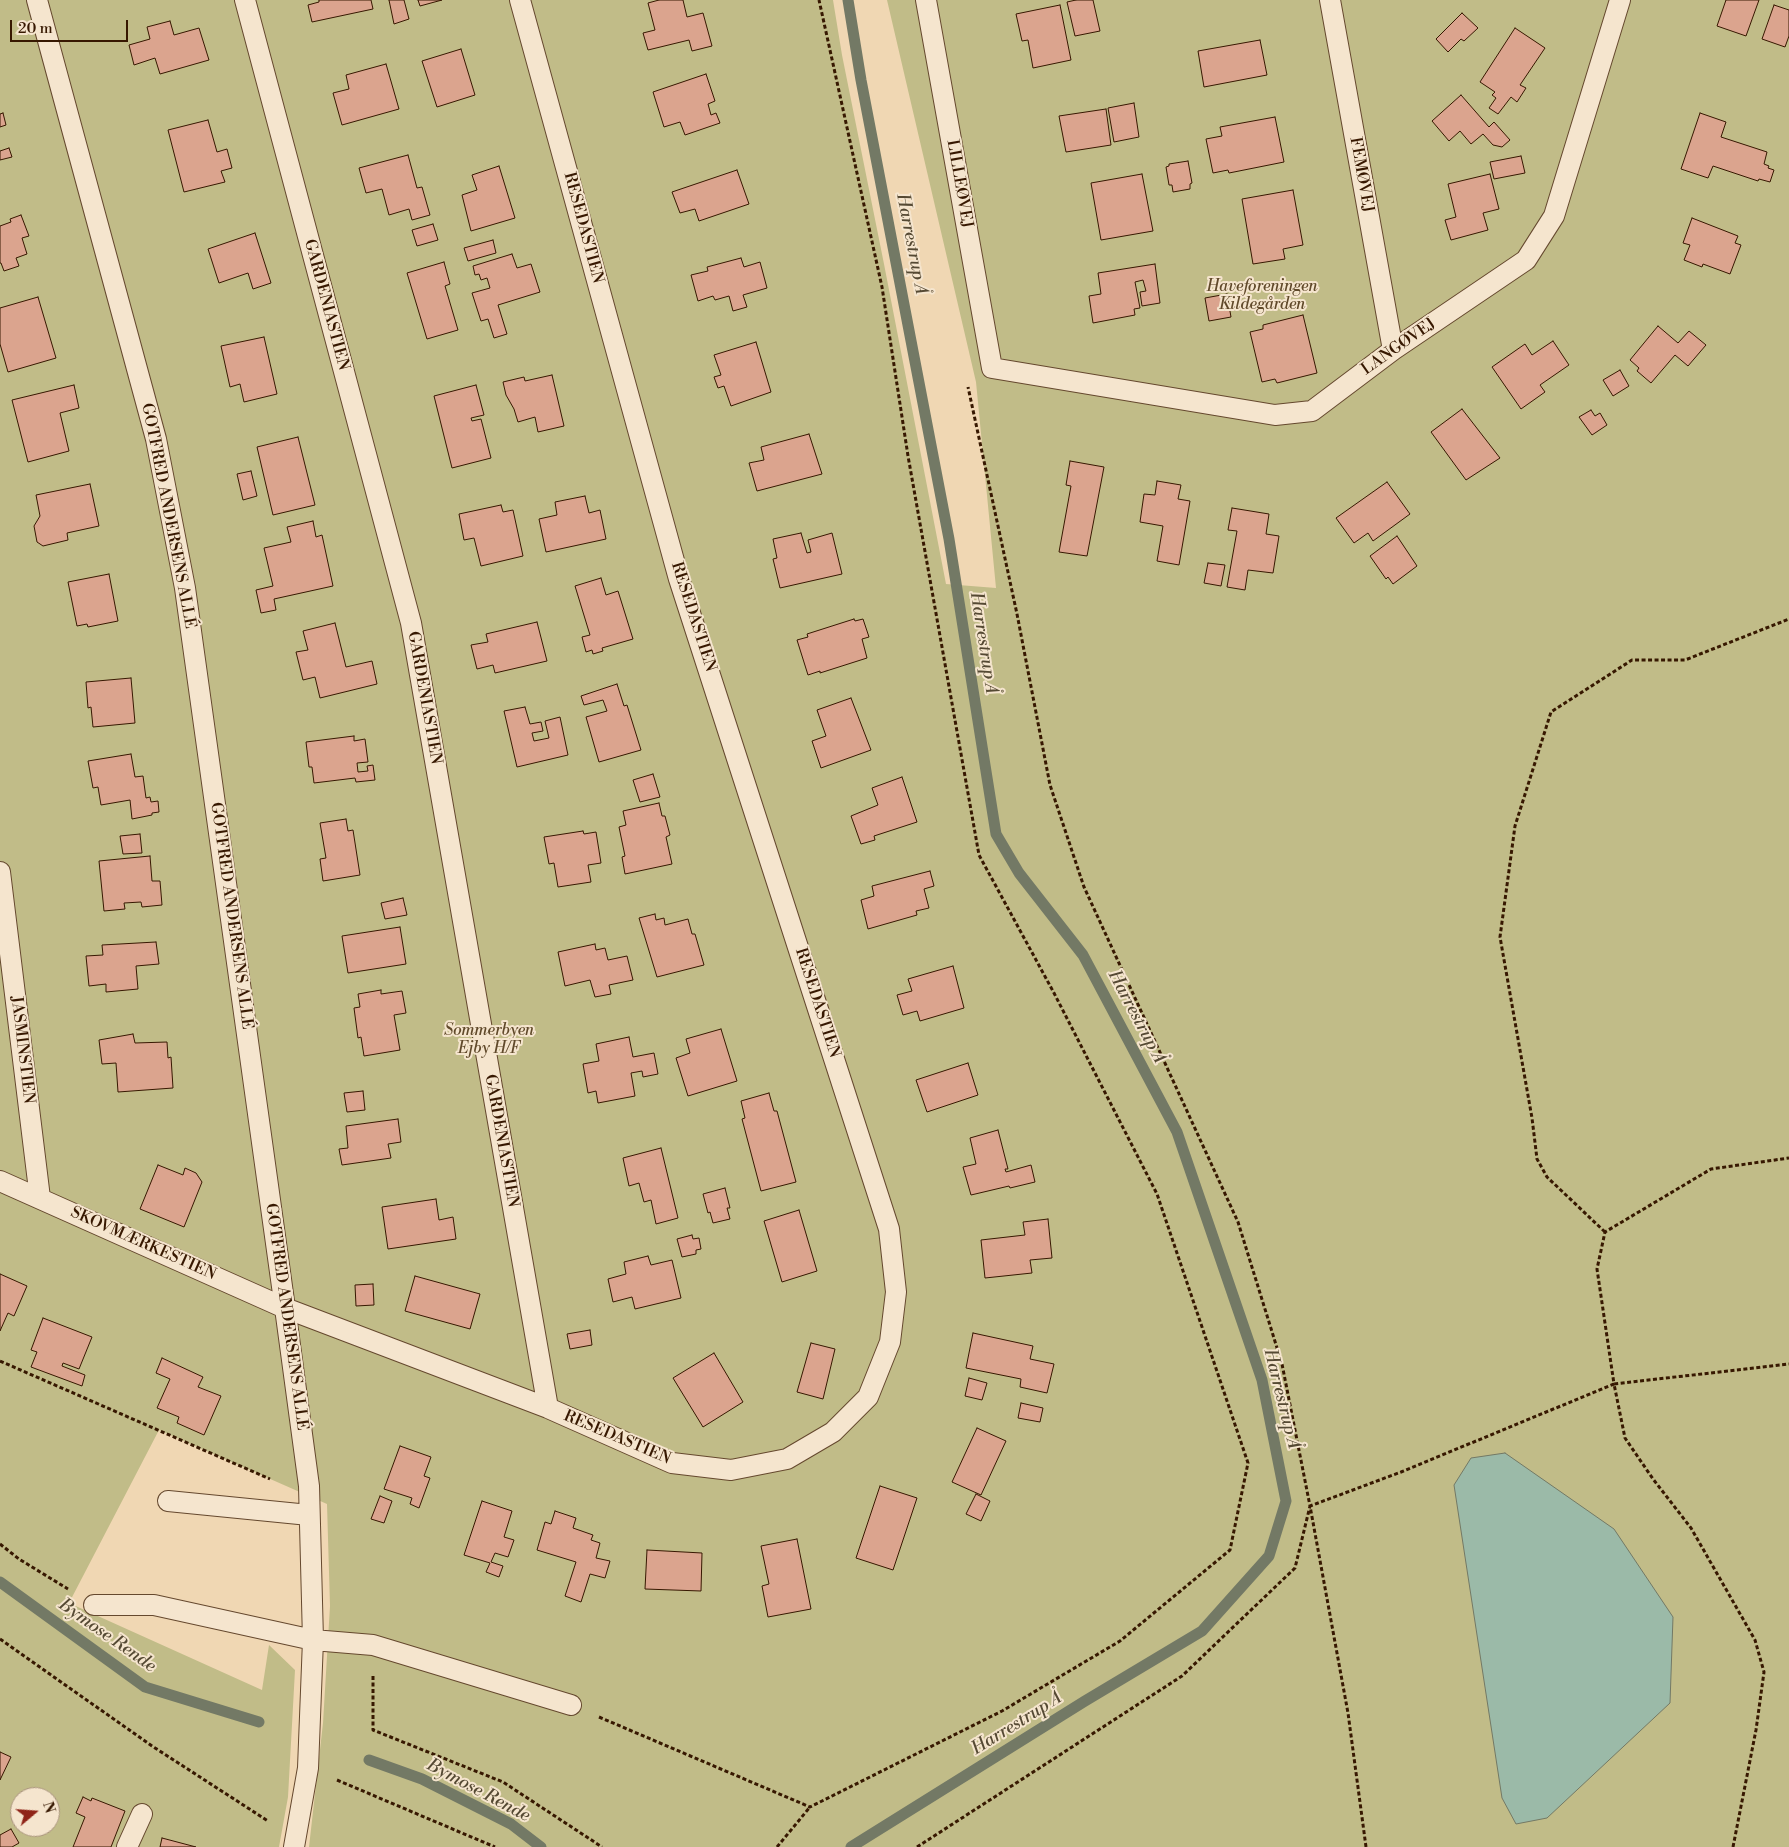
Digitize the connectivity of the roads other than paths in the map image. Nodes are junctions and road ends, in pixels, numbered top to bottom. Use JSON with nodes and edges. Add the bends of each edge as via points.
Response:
{"nodes":[{"id":1,"x":37,"y":0,"type":"edge"},
{"id":2,"x":245,"y":0,"type":"edge"},
{"id":3,"x":520,"y":0,"type":"edge"},
{"id":4,"x":926,"y":0,"type":"edge"},
{"id":5,"x":1330,"y":0,"type":"edge"},
{"id":6,"x":1620,"y":0,"type":"edge"},
{"id":7,"x":1393,"y":350,"type":"junction"},
{"id":8,"x":992,"y":368,"type":"joint"},
{"id":9,"x":0,"y":872,"type":"edge"},
{"id":10,"x":0,"y":1181,"type":"edge"},
{"id":11,"x":40,"y":1198,"type":"junction"},
{"id":12,"x":286,"y":1308,"type":"junction"},
{"id":13,"x":548,"y":1408,"type":"junction"},
{"id":14,"x":168,"y":1501,"type":"dead end"},
{"id":15,"x":309,"y":1516,"type":"junction"},
{"id":16,"x":94,"y":1605,"type":"road end"},
{"id":17,"x":313,"y":1640,"type":"junction"},
{"id":18,"x":571,"y":1705,"type":"road end"},
{"id":19,"x":142,"y":1814,"type":"dead end"},
{"id":20,"x":295,"y":1843,"type":"edge"},
{"id":21,"x":128,"y":1847,"type":"edge"}],
"edges":[{"from":1,"to":12,"type":"lane","name":"GOTFRED ANDERSENS ALLÉ","via":[[156,439],[185,588]]},
{"from":2,"to":13,"type":"lane","name":"GARDENIASTIEN","via":[[411,623]]},
{"from":3,"to":13,"type":"lane","name":"RESEDASTIEN","via":[[680,579],[889,1229],[896,1292],[890,1342],[868,1397],[833,1432],[788,1459],[731,1470],[672,1463]]},
{"from":4,"to":8,"type":"lane","name":"LILLEØVEJ"},
{"from":5,"to":7,"type":"lane","name":"FEMØVEJ"},
{"from":6,"to":7,"type":"lane","name":"LANGØVEJ","via":[[1554,216],[1526,260]]},
{"from":7,"to":8,"type":"lane","name":"LANGØVEJ","via":[[1312,411],[1275,415]]},
{"from":9,"to":11,"type":"lane","name":"JASMINSTIEN"},
{"from":10,"to":11,"type":"lane","name":"SKOVMÆRKESTIEN"},
{"from":11,"to":12,"type":"lane","name":"SKOVMÆRKESTIEN"},
{"from":12,"to":13,"type":"lane","name":"RESEDASTIEN"},
{"from":12,"to":15,"type":"lane","name":"GOTFRED ANDERSENS ALLÉ"},
{"from":14,"to":15,"type":"lane"},
{"from":15,"to":17,"type":"lane","name":"GOTFRED ANDERSENS ALLÉ"},
{"from":16,"to":17,"type":"lane","via":[[154,1605]]},
{"from":17,"to":18,"type":"lane","via":[[373,1646]]},
{"from":17,"to":20,"type":"lane","name":"GOTFRED ANDERSENS ALLÉ","via":[[308,1768]]},
{"from":19,"to":21,"type":"lane"}]}
